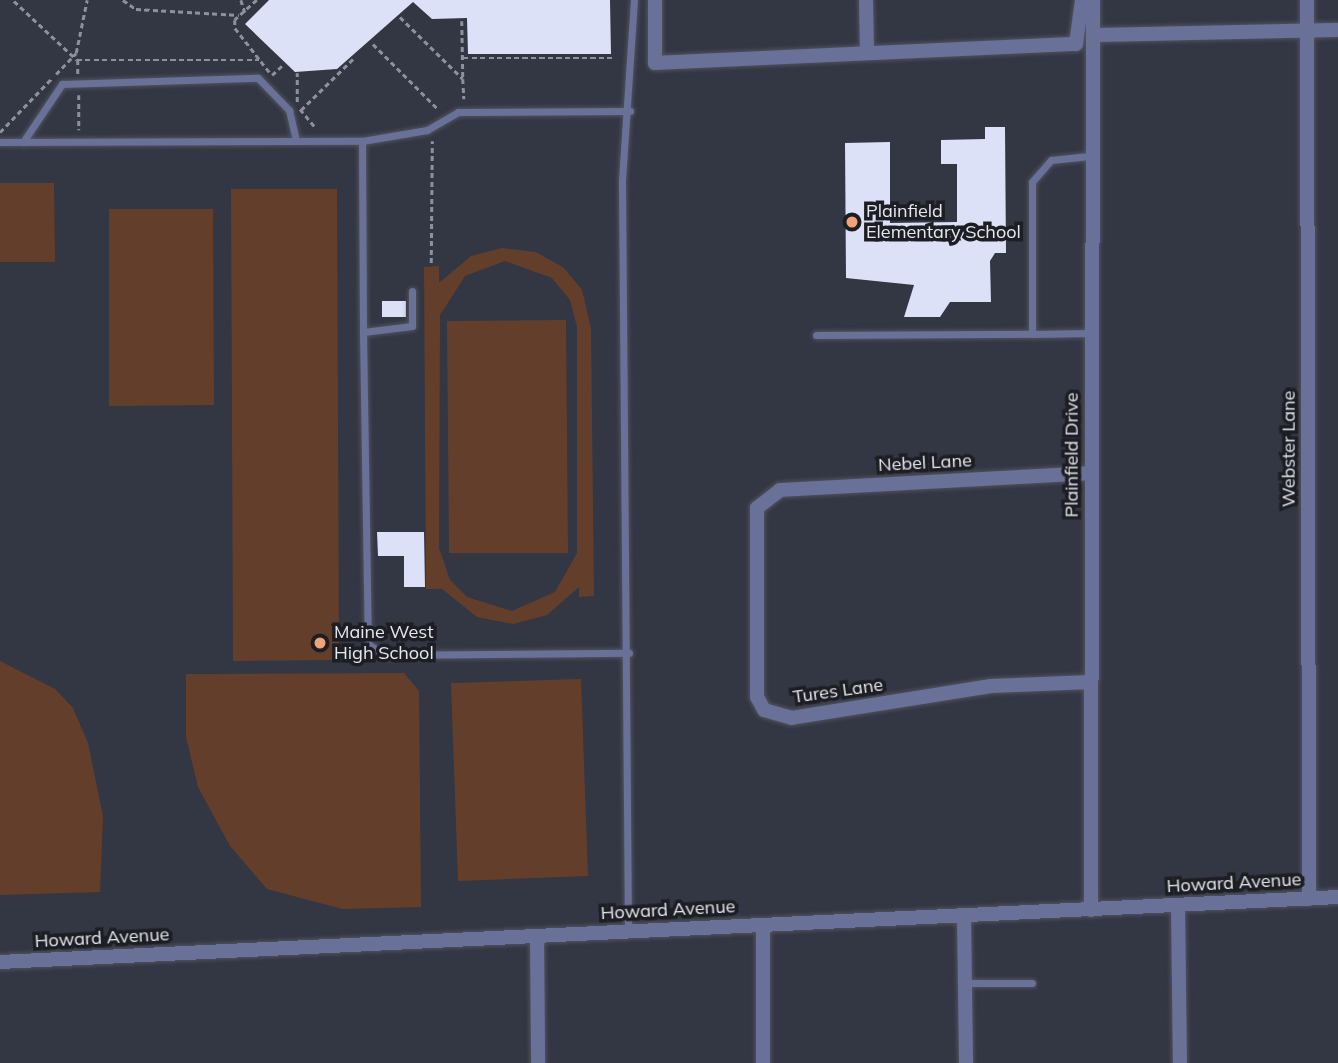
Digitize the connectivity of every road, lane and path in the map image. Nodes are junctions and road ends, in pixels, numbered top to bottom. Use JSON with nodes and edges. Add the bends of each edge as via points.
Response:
{"nodes":[{"id":1,"x":87,"y":0,"type":"edge"},
{"id":2,"x":123,"y":0,"type":"edge"},
{"id":3,"x":241,"y":0,"type":"edge"},
{"id":4,"x":634,"y":0,"type":"edge"},
{"id":5,"x":654,"y":0,"type":"edge"},
{"id":6,"x":866,"y":0,"type":"edge"},
{"id":7,"x":1082,"y":0,"type":"edge"},
{"id":8,"x":1093,"y":0,"type":"edge"},
{"id":9,"x":1307,"y":0,"type":"edge"},
{"id":10,"x":14,"y":1,"type":"edge"},
{"id":11,"x":255,"y":1,"type":"edge"},
{"id":12,"x":245,"y":12,"type":"junction"},
{"id":13,"x":241,"y":15,"type":"junction"},
{"id":14,"x":400,"y":17,"type":"dead end"},
{"id":15,"x":462,"y":21,"type":"dead end"},
{"id":16,"x":1338,"y":30,"type":"edge"},
{"id":17,"x":1308,"y":31,"type":"junction"},
{"id":18,"x":1093,"y":35,"type":"junction"},
{"id":19,"x":373,"y":44,"type":"dead end"},
{"id":20,"x":867,"y":54,"type":"junction"},
{"id":21,"x":72,"y":57,"type":"junction"},
{"id":22,"x":355,"y":57,"type":"dead end"},
{"id":23,"x":463,"y":58,"type":"junction"},
{"id":24,"x":615,"y":58,"type":"dead end"},
{"id":25,"x":78,"y":60,"type":"junction"},
{"id":26,"x":260,"y":60,"type":"junction"},
{"id":27,"x":284,"y":64,"type":"dead end"},
{"id":28,"x":298,"y":74,"type":"dead end"},
{"id":29,"x":79,"y":75,"type":"dead end"},
{"id":30,"x":272,"y":75,"type":"junction"},
{"id":31,"x":463,"y":79,"type":"junction"},
{"id":32,"x":281,"y":85,"type":"dead end"},
{"id":33,"x":79,"y":88,"type":"dead end"},
{"id":34,"x":289,"y":95,"type":"dead end"},
{"id":35,"x":464,"y":99,"type":"dead end"},
{"id":36,"x":297,"y":105,"type":"junction"},
{"id":37,"x":438,"y":109,"type":"dead end"},
{"id":38,"x":301,"y":110,"type":"junction"},
{"id":39,"x":630,"y":111,"type":"junction"},
{"id":40,"x":316,"y":128,"type":"dead end"},
{"id":41,"x":0,"y":132,"type":"edge"},
{"id":42,"x":79,"y":133,"type":"dead end"},
{"id":43,"x":296,"y":140,"type":"junction"},
{"id":44,"x":362,"y":141,"type":"junction"},
{"id":45,"x":432,"y":141,"type":"dead end"},
{"id":46,"x":0,"y":142,"type":"edge"},
{"id":47,"x":23,"y":142,"type":"junction"},
{"id":48,"x":1089,"y":156,"type":"junction"},
{"id":49,"x":431,"y":263,"type":"dead end"},
{"id":50,"x":412,"y":291,"type":"dead end"},
{"id":51,"x":363,"y":332,"type":"junction"},
{"id":52,"x":1090,"y":333,"type":"junction"},
{"id":53,"x":1032,"y":334,"type":"junction"},
{"id":54,"x":816,"y":335,"type":"dead end"},
{"id":55,"x":1091,"y":473,"type":"junction"},
{"id":56,"x":763,"y":498,"type":"joint"},
{"id":57,"x":629,"y":653,"type":"junction"},
{"id":58,"x":1091,"y":682,"type":"junction"},
{"id":59,"x":1338,"y":897,"type":"edge"},
{"id":60,"x":1309,"y":899,"type":"junction"},
{"id":61,"x":1178,"y":905,"type":"junction"},
{"id":62,"x":1091,"y":909,"type":"junction"},
{"id":63,"x":964,"y":916,"type":"junction"},
{"id":64,"x":762,"y":925,"type":"junction"},
{"id":65,"x":628,"y":932,"type":"junction"},
{"id":66,"x":537,"y":936,"type":"junction"},
{"id":67,"x":0,"y":962,"type":"edge"},
{"id":68,"x":965,"y":983,"type":"junction"},
{"id":69,"x":1032,"y":983,"type":"dead end"},
{"id":70,"x":538,"y":1063,"type":"edge"},
{"id":71,"x":763,"y":1063,"type":"edge"},
{"id":72,"x":966,"y":1063,"type":"edge"},
{"id":73,"x":1180,"y":1063,"type":"edge"}],
"edges":[{"from":1,"to":21,"type":"path"},
{"from":2,"to":13,"type":"path","via":[[136,9]]},
{"from":3,"to":12,"type":"path"},
{"from":4,"to":39,"type":"lane"},
{"from":5,"to":20,"type":"street","via":[[655,63]]},
{"from":6,"to":20,"type":"street"},
{"from":7,"to":20,"type":"street","via":[[1076,44]]},
{"from":8,"to":18,"type":"street","name":"Plainfield Drive"},
{"from":9,"to":17,"type":"street","name":"Webster Lane"},
{"from":10,"to":21,"type":"path"},
{"from":11,"to":12,"type":"path"},
{"from":12,"to":13,"type":"path"},
{"from":13,"to":26,"type":"path","via":[[235,29]]},
{"from":14,"to":31,"type":"path"},
{"from":15,"to":23,"type":"path"},
{"from":16,"to":17,"type":"street"},
{"from":17,"to":18,"type":"street"},
{"from":17,"to":60,"type":"street","name":"Webster Lane"},
{"from":18,"to":48,"type":"street","name":"Plainfield Drive"},
{"from":19,"to":37,"type":"path"},
{"from":21,"to":25,"type":"path"},
{"from":21,"to":41,"type":"path"},
{"from":22,"to":38,"type":"path"},
{"from":23,"to":24,"type":"path"},
{"from":23,"to":31,"type":"path"},
{"from":25,"to":26,"type":"path"},
{"from":25,"to":29,"type":"path"},
{"from":26,"to":30,"type":"path"},
{"from":27,"to":30,"type":"path"},
{"from":28,"to":36,"type":"path"},
{"from":30,"to":32,"type":"path"},
{"from":31,"to":35,"type":"path"},
{"from":33,"to":42,"type":"path"},
{"from":34,"to":36,"type":"path"},
{"from":36,"to":38,"type":"path"},
{"from":38,"to":40,"type":"path"},
{"from":39,"to":44,"type":"lane","via":[[458,112],[427,130]]},
{"from":39,"to":57,"type":"lane","via":[[622,180]]},
{"from":43,"to":44,"type":"lane"},
{"from":43,"to":47,"type":"lane"},
{"from":43,"to":47,"type":"lane","via":[[289,110],[258,78],[62,84]]},
{"from":44,"to":51,"type":"lane"},
{"from":45,"to":49,"type":"path"},
{"from":46,"to":47,"type":"lane"},
{"from":48,"to":52,"type":"street","name":"Plainfield Drive"},
{"from":48,"to":53,"type":"lane","via":[[1051,160],[1032,182]]},
{"from":50,"to":51,"type":"lane","via":[[412,326]]},
{"from":51,"to":57,"type":"lane","via":[[365,634],[372,648],[392,655]]},
{"from":52,"to":53,"type":"lane"},
{"from":52,"to":55,"type":"street","name":"Plainfield Drive"},
{"from":53,"to":54,"type":"lane"},
{"from":55,"to":56,"type":"street","name":"Nebel Lane","via":[[780,490]]},
{"from":55,"to":58,"type":"street","name":"Plainfield Drive"},
{"from":56,"to":58,"type":"street","name":"Tures Lane","via":[[757,508],[757,670],[764,710],[792,718],[991,686]]},
{"from":57,"to":65,"type":"lane"},
{"from":58,"to":62,"type":"street","name":"Plainfield Drive"},
{"from":59,"to":60,"type":"street","name":"Howard Avenue"},
{"from":60,"to":61,"type":"street","name":"Howard Avenue"},
{"from":61,"to":62,"type":"street","name":"Howard Avenue"},
{"from":61,"to":73,"type":"street"},
{"from":62,"to":63,"type":"street","name":"Howard Avenue"},
{"from":63,"to":64,"type":"street","name":"Howard Avenue"},
{"from":63,"to":68,"type":"street"},
{"from":64,"to":65,"type":"street","name":"Howard Avenue"},
{"from":64,"to":71,"type":"street"},
{"from":65,"to":66,"type":"street","name":"Howard Avenue"},
{"from":66,"to":67,"type":"street","name":"Howard Avenue"},
{"from":66,"to":70,"type":"street"},
{"from":68,"to":69,"type":"lane"},
{"from":68,"to":72,"type":"street"}]}
